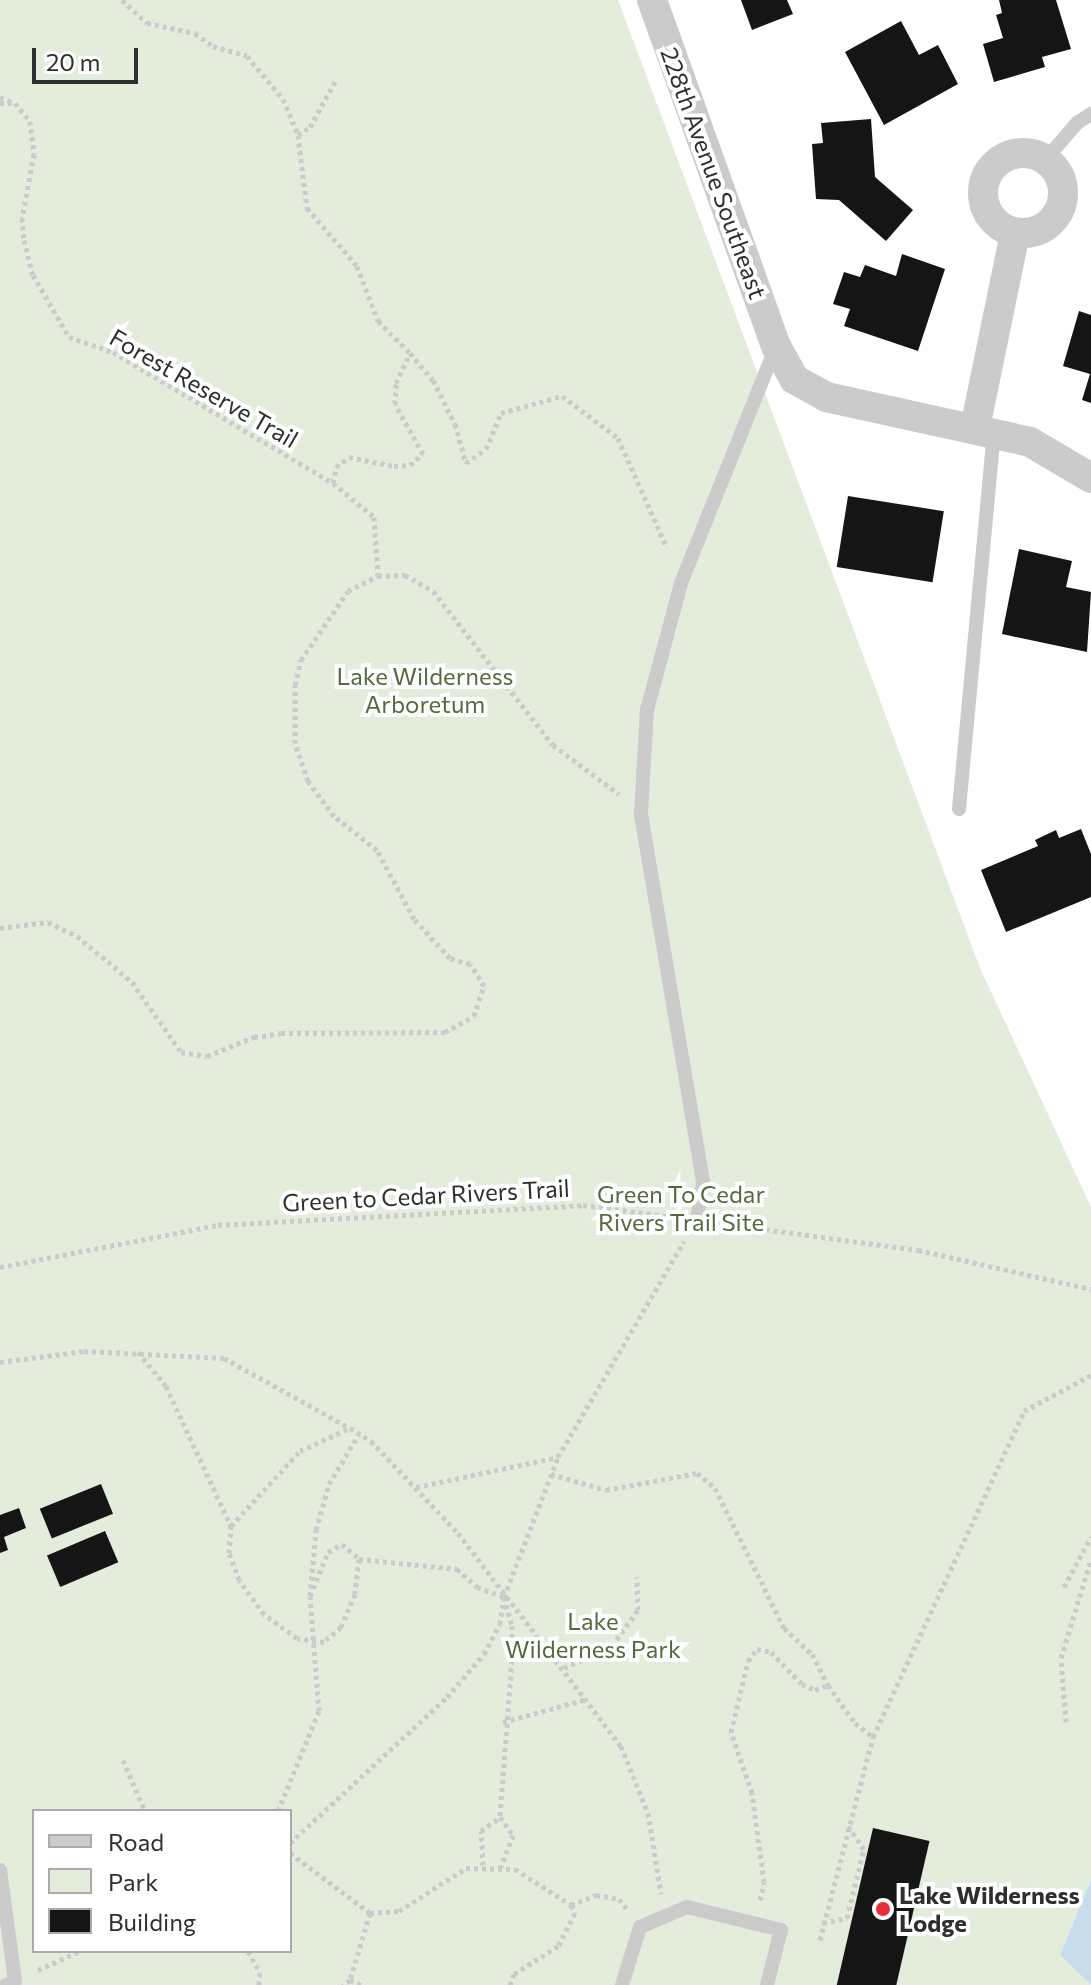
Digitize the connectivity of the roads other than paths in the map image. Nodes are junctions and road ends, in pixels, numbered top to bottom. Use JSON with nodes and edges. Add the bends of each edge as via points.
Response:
{"nodes":[{"id":1,"x":652,"y":0,"type":"edge"},
{"id":2,"x":1091,"y":114,"type":"edge"},
{"id":3,"x":1046,"y":159,"type":"junction"},
{"id":4,"x":1015,"y":233,"type":"junction"},
{"id":5,"x":776,"y":346,"type":"junction"},
{"id":6,"x":985,"y":430,"type":"junction"},
{"id":7,"x":1091,"y":478,"type":"edge"},
{"id":8,"x":959,"y":809,"type":"dead end"},
{"id":9,"x":697,"y":1220,"type":"road end"},
{"id":10,"x":0,"y":1870,"type":"edge"},
{"id":11,"x":10,"y":1983,"type":"edge"},
{"id":12,"x":622,"y":1985,"type":"edge"},
{"id":13,"x":767,"y":1985,"type":"edge"}],
"edges":[{"from":1,"to":5,"type":"street","name":"228th Avenue Southeast"},
{"from":2,"to":3,"type":"lane"},
{"from":3,"to":4,"type":"street","via":[[1063,185],[1057,216],[1045,227]]},
{"from":3,"to":4,"type":"street","via":[[1015,153],[989,170],[983,201],[989,215]]},
{"from":4,"to":6,"type":"street"},
{"from":5,"to":6,"type":"street","name":"228th Avenue Southeast","via":[[794,379],[810,391]]},
{"from":5,"to":9,"type":"lane","via":[[681,583],[647,710],[641,813],[703,1181]]},
{"from":6,"to":7,"type":"street","name":"228th Avenue Southeast","via":[[1064,458]]},
{"from":6,"to":8,"type":"lane"},
{"from":10,"to":11,"type":"lane"},
{"from":12,"to":13,"type":"lane","via":[[640,1927],[687,1907],[781,1930]]}]}
